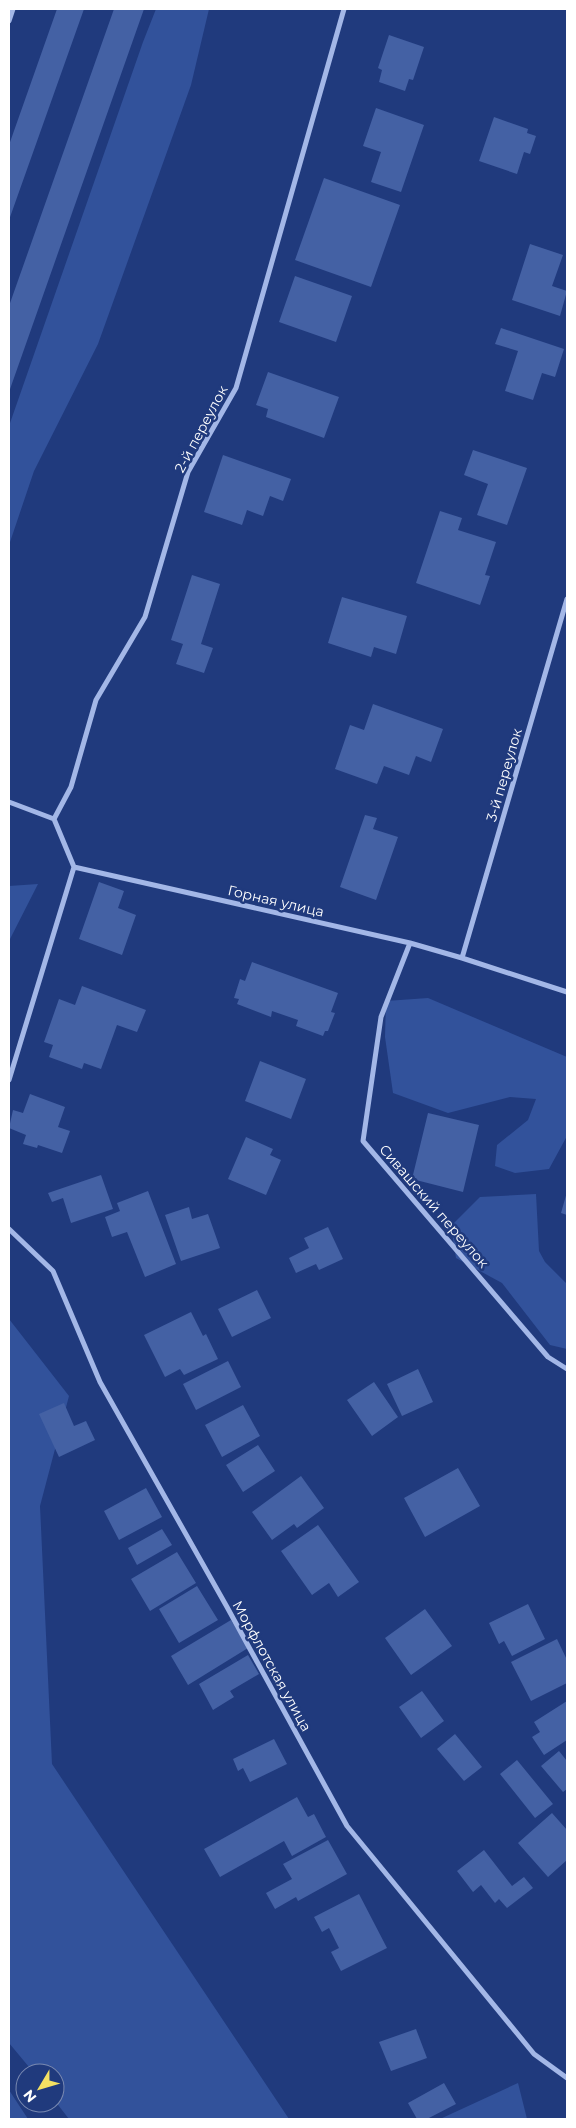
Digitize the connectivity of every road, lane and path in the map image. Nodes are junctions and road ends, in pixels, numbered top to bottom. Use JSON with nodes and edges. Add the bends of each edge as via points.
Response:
{"nodes":[{"id":1,"x":13,"y":9,"type":"edge"},
{"id":2,"x":344,"y":9,"type":"edge"},
{"id":3,"x":9,"y":21,"type":"edge"},
{"id":4,"x":567,"y":599,"type":"edge"},
{"id":5,"x":9,"y":802,"type":"edge"},
{"id":6,"x":54,"y":819,"type":"junction"},
{"id":7,"x":74,"y":867,"type":"junction"},
{"id":8,"x":410,"y":943,"type":"junction"},
{"id":9,"x":462,"y":958,"type":"junction"},
{"id":10,"x":567,"y":992,"type":"edge"},
{"id":11,"x":9,"y":1080,"type":"edge"},
{"id":12,"x":9,"y":1229,"type":"edge"},
{"id":13,"x":567,"y":1368,"type":"edge"},
{"id":14,"x":567,"y":2078,"type":"edge"}],
"edges":[{"from":1,"to":3,"type":"street"},
{"from":2,"to":6,"type":"street","name":"2-й переулок","via":[[236,388],[188,472],[145,617],[96,700],[71,787]]},
{"from":4,"to":9,"type":"street","name":"3-й переулок"},
{"from":5,"to":6,"type":"street"},
{"from":6,"to":7,"type":"street"},
{"from":7,"to":8,"type":"street","name":"Горная улица"},
{"from":7,"to":11,"type":"street"},
{"from":8,"to":9,"type":"street","name":"Горная улица"},
{"from":8,"to":13,"type":"street","name":"Сивашский переулок","via":[[381,1017],[363,1141],[548,1357]]},
{"from":9,"to":10,"type":"street","name":"Горная улица"},
{"from":12,"to":14,"type":"street","name":"Морфлотская улица","via":[[53,1271],[100,1382],[347,1826],[534,2054]]}]}
